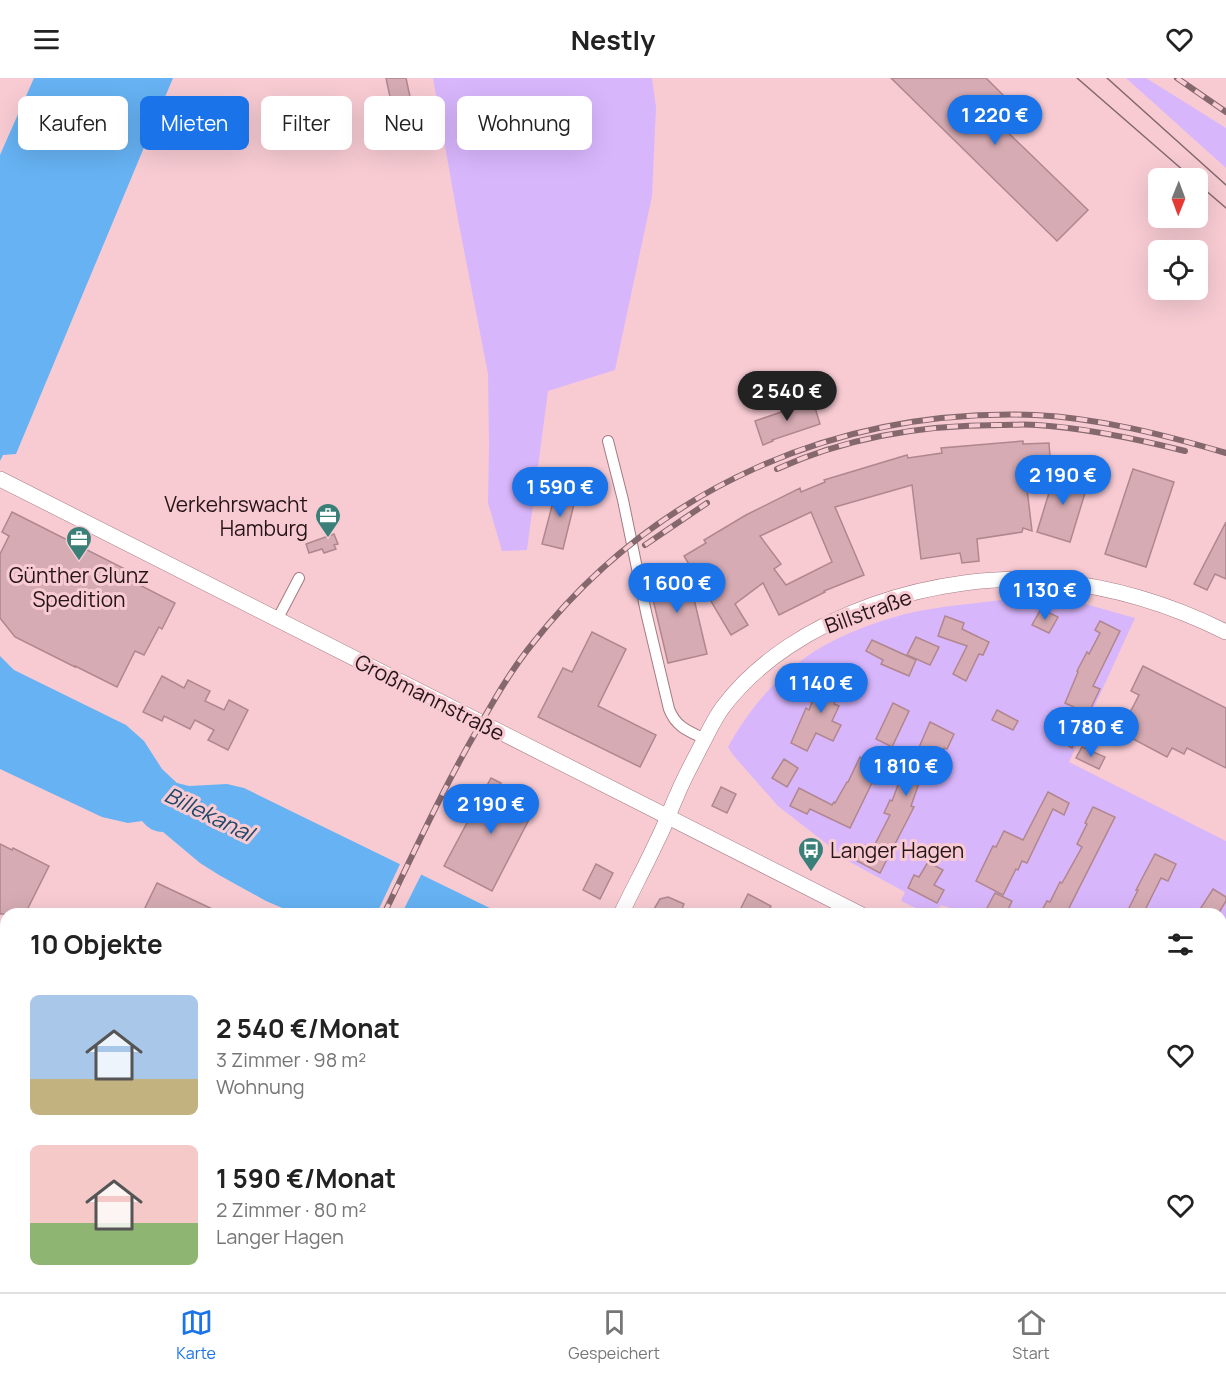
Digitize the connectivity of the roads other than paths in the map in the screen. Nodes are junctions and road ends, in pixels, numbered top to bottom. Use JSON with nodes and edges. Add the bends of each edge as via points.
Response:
{"nodes":[{"id":1,"x":608,"y":441,"type":"dead end"},
{"id":2,"x":0,"y":479,"type":"edge"},
{"id":3,"x":299,"y":578,"type":"dead end"},
{"id":4,"x":277,"y":620,"type":"junction"},
{"id":5,"x":1226,"y":632,"type":"edge"},
{"id":6,"x":705,"y":739,"type":"junction"},
{"id":7,"x":667,"y":817,"type":"junction"},
{"id":8,"x":624,"y":908,"type":"edge"},
{"id":9,"x":848,"y":908,"type":"edge"}],
"edges":[{"from":1,"to":6,"type":"street","via":[[669,709],[682,728]]},
{"from":2,"to":4,"type":"main road","name":"Großmannstraße"},
{"from":3,"to":4,"type":"street"},
{"from":4,"to":7,"type":"main road","name":"Großmannstraße"},
{"from":5,"to":6,"type":"main road","name":"Billstraße","via":[[1159,604],[1079,584],[1002,580],[937,588],[847,614],[801,638],[759,668],[738,690],[714,720]]},
{"from":6,"to":7,"type":"main road","name":"Billstraße"},
{"from":7,"to":8,"type":"main road","name":"Billstraße"},
{"from":7,"to":9,"type":"main road","name":"Großmannstraße"}]}
